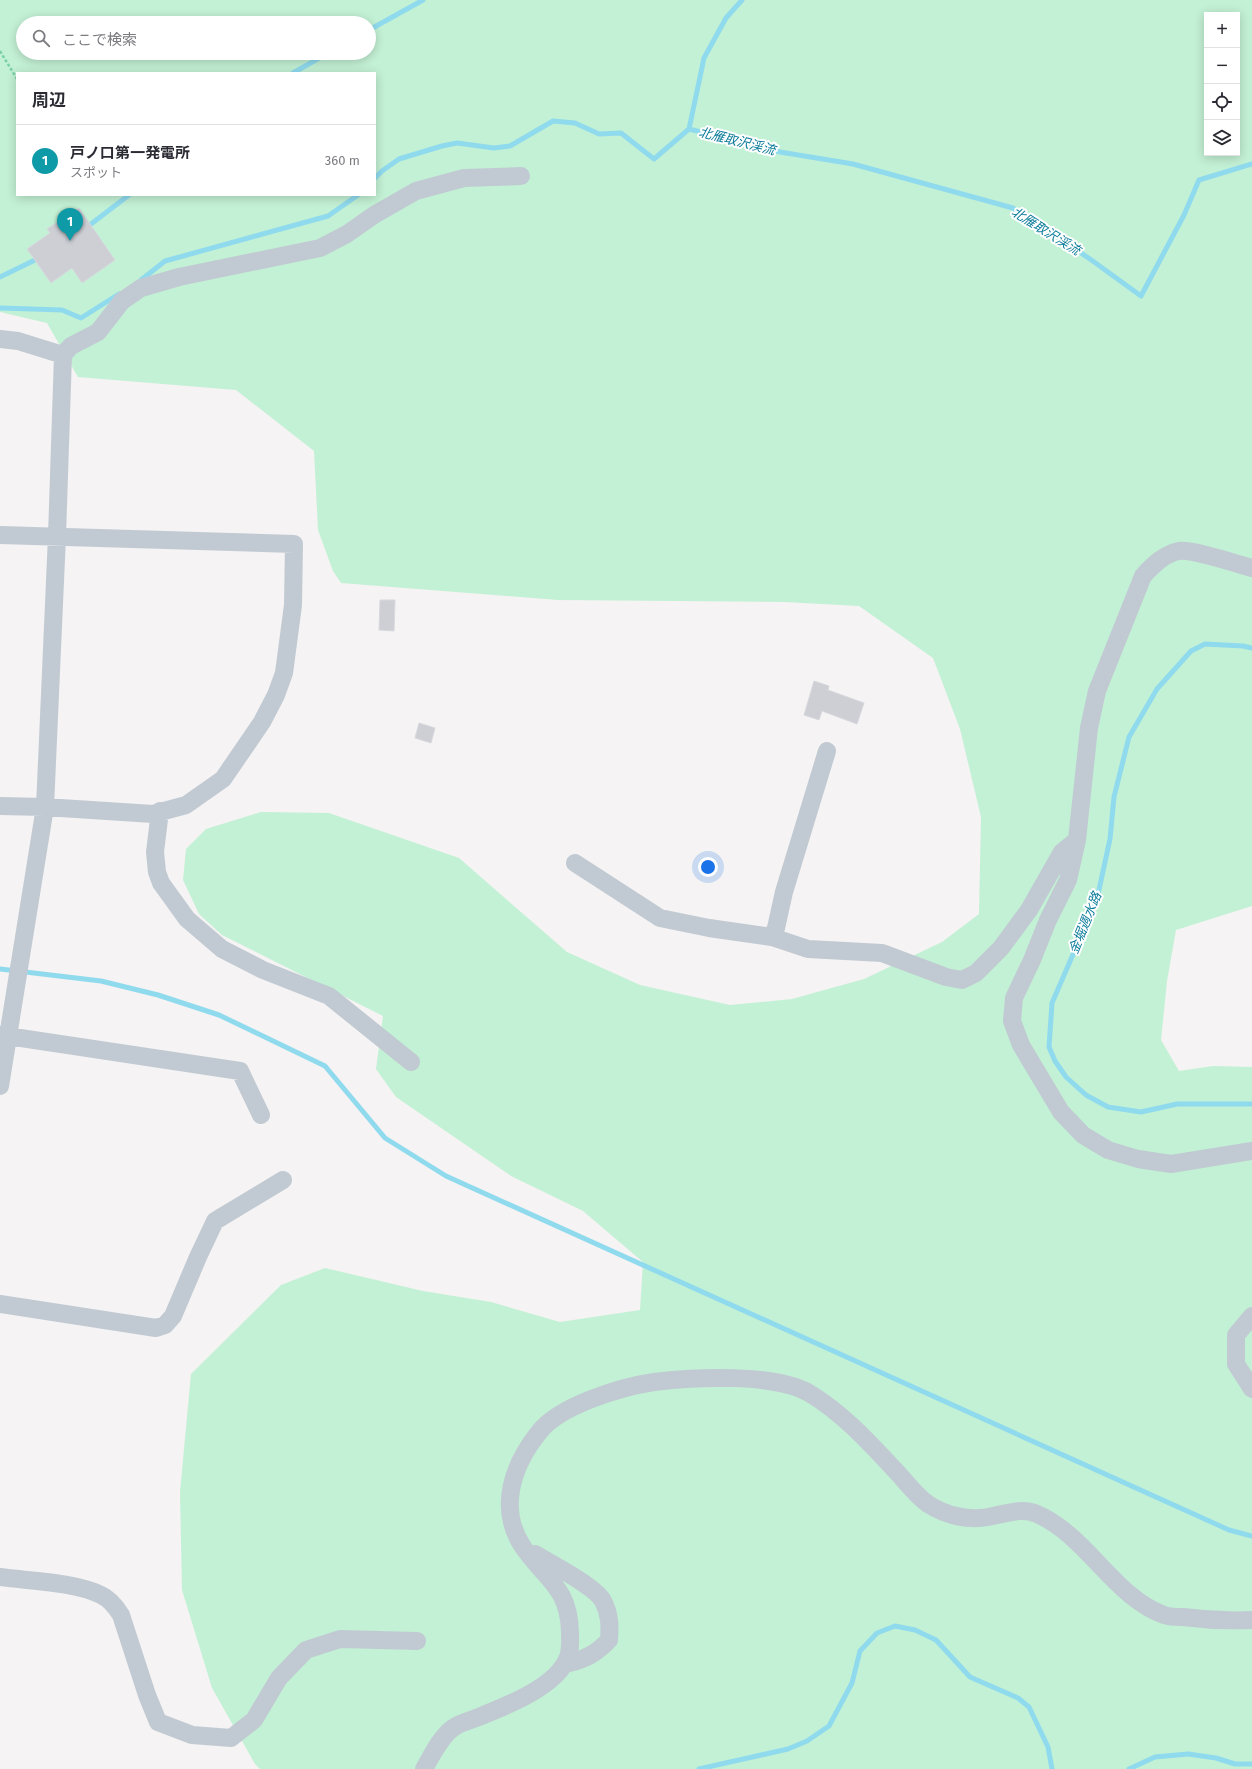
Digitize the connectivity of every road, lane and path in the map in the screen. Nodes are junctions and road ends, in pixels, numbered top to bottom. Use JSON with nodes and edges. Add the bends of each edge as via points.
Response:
{"nodes":[{"id":1,"x":0,"y":50,"type":"edge"},
{"id":2,"x":16,"y":77,"type":"edge"},
{"id":3,"x":521,"y":176,"type":"dead end"},
{"id":4,"x":0,"y":339,"type":"edge"},
{"id":5,"x":63,"y":355,"type":"junction"},
{"id":6,"x":0,"y":536,"type":"edge"},
{"id":7,"x":57,"y":536,"type":"junction"},
{"id":8,"x":1252,"y":568,"type":"edge"},
{"id":9,"x":827,"y":751,"type":"dead end"},
{"id":10,"x":0,"y":806,"type":"edge"},
{"id":11,"x":45,"y":807,"type":"junction"},
{"id":12,"x":160,"y":811,"type":"junction"},
{"id":13,"x":1077,"y":840,"type":"junction"},
{"id":14,"x":576,"y":863,"type":"dead end"},
{"id":15,"x":772,"y":937,"type":"junction"},
{"id":16,"x":4,"y":1035,"type":"edge"},
{"id":17,"x":411,"y":1062,"type":"dead end"},
{"id":18,"x":0,"y":1086,"type":"edge"},
{"id":19,"x":261,"y":1115,"type":"dead end"},
{"id":20,"x":1252,"y":1151,"type":"edge"},
{"id":21,"x":283,"y":1180,"type":"dead end"},
{"id":22,"x":0,"y":1304,"type":"edge"},
{"id":23,"x":1252,"y":1316,"type":"edge"},
{"id":24,"x":1252,"y":1389,"type":"edge"},
{"id":25,"x":522,"y":1547,"type":"junction"},
{"id":26,"x":0,"y":1577,"type":"edge"},
{"id":27,"x":1252,"y":1620,"type":"edge"},
{"id":28,"x":417,"y":1641,"type":"dead end"},
{"id":29,"x":565,"y":1664,"type":"junction"},
{"id":30,"x":424,"y":1769,"type":"edge"}],
"edges":[{"from":1,"to":2,"type":"path"},
{"from":3,"to":5,"type":"street","via":[[464,178],[416,191],[320,248],[179,277],[141,288],[122,301],[98,332],[71,346]]},
{"from":4,"to":5,"type":"street","via":[[18,341]]},
{"from":5,"to":7,"type":"street"},
{"from":6,"to":7,"type":"street"},
{"from":7,"to":11,"type":"street"},
{"from":7,"to":12,"type":"street","via":[[294,544],[293,605],[284,673],[276,695],[262,722],[223,779],[186,804]]},
{"from":8,"to":13,"type":"street","via":[[1180,551],[1157,561],[1143,576],[1097,690],[1089,728]]},
{"from":9,"to":15,"type":"street"},
{"from":10,"to":11,"type":"street"},
{"from":11,"to":12,"type":"street","via":[[152,814]]},
{"from":11,"to":16,"type":"street"},
{"from":12,"to":17,"type":"street","via":[[155,852],[157,872],[160,883],[187,919],[222,949],[263,970],[329,996]]},
{"from":13,"to":15,"type":"street","via":[[1062,852],[1029,910],[1001,948],[976,973],[962,980],[946,977],[882,953],[808,949]]},
{"from":13,"to":20,"type":"street","via":[[1068,880],[1014,998],[1012,1021],[1021,1045],[1061,1112],[1083,1135],[1108,1150],[1138,1159],[1171,1164]]},
{"from":14,"to":15,"type":"street","via":[[660,918]]},
{"from":16,"to":18,"type":"street"},
{"from":16,"to":19,"type":"street","via":[[240,1071]]},
{"from":21,"to":22,"type":"street","via":[[215,1221],[173,1316],[165,1325],[156,1328]]},
{"from":23,"to":24,"type":"street","via":[[1236,1335],[1236,1364]]},
{"from":25,"to":27,"type":"street","via":[[510,1515],[509,1493],[515,1475],[541,1429],[572,1407],[611,1392],[653,1382],[710,1378],[758,1380],[806,1391],[874,1447],[926,1502],[942,1512],[962,1518],[984,1518],[1022,1511],[1035,1513],[1062,1527],[1139,1602],[1166,1616],[1211,1621]]},
{"from":25,"to":29,"type":"street","via":[[555,1584],[566,1602],[570,1627],[570,1653]]},
{"from":25,"to":29,"type":"street","via":[[580,1581],[603,1600],[610,1622],[609,1640],[598,1652],[580,1661]]},
{"from":26,"to":28,"type":"street","via":[[74,1587],[102,1595],[121,1615],[158,1722],[192,1735],[231,1738],[254,1720],[280,1678],[306,1650],[340,1640]]},
{"from":29,"to":30,"type":"street","via":[[542,1686],[515,1701],[452,1728]]}]}
